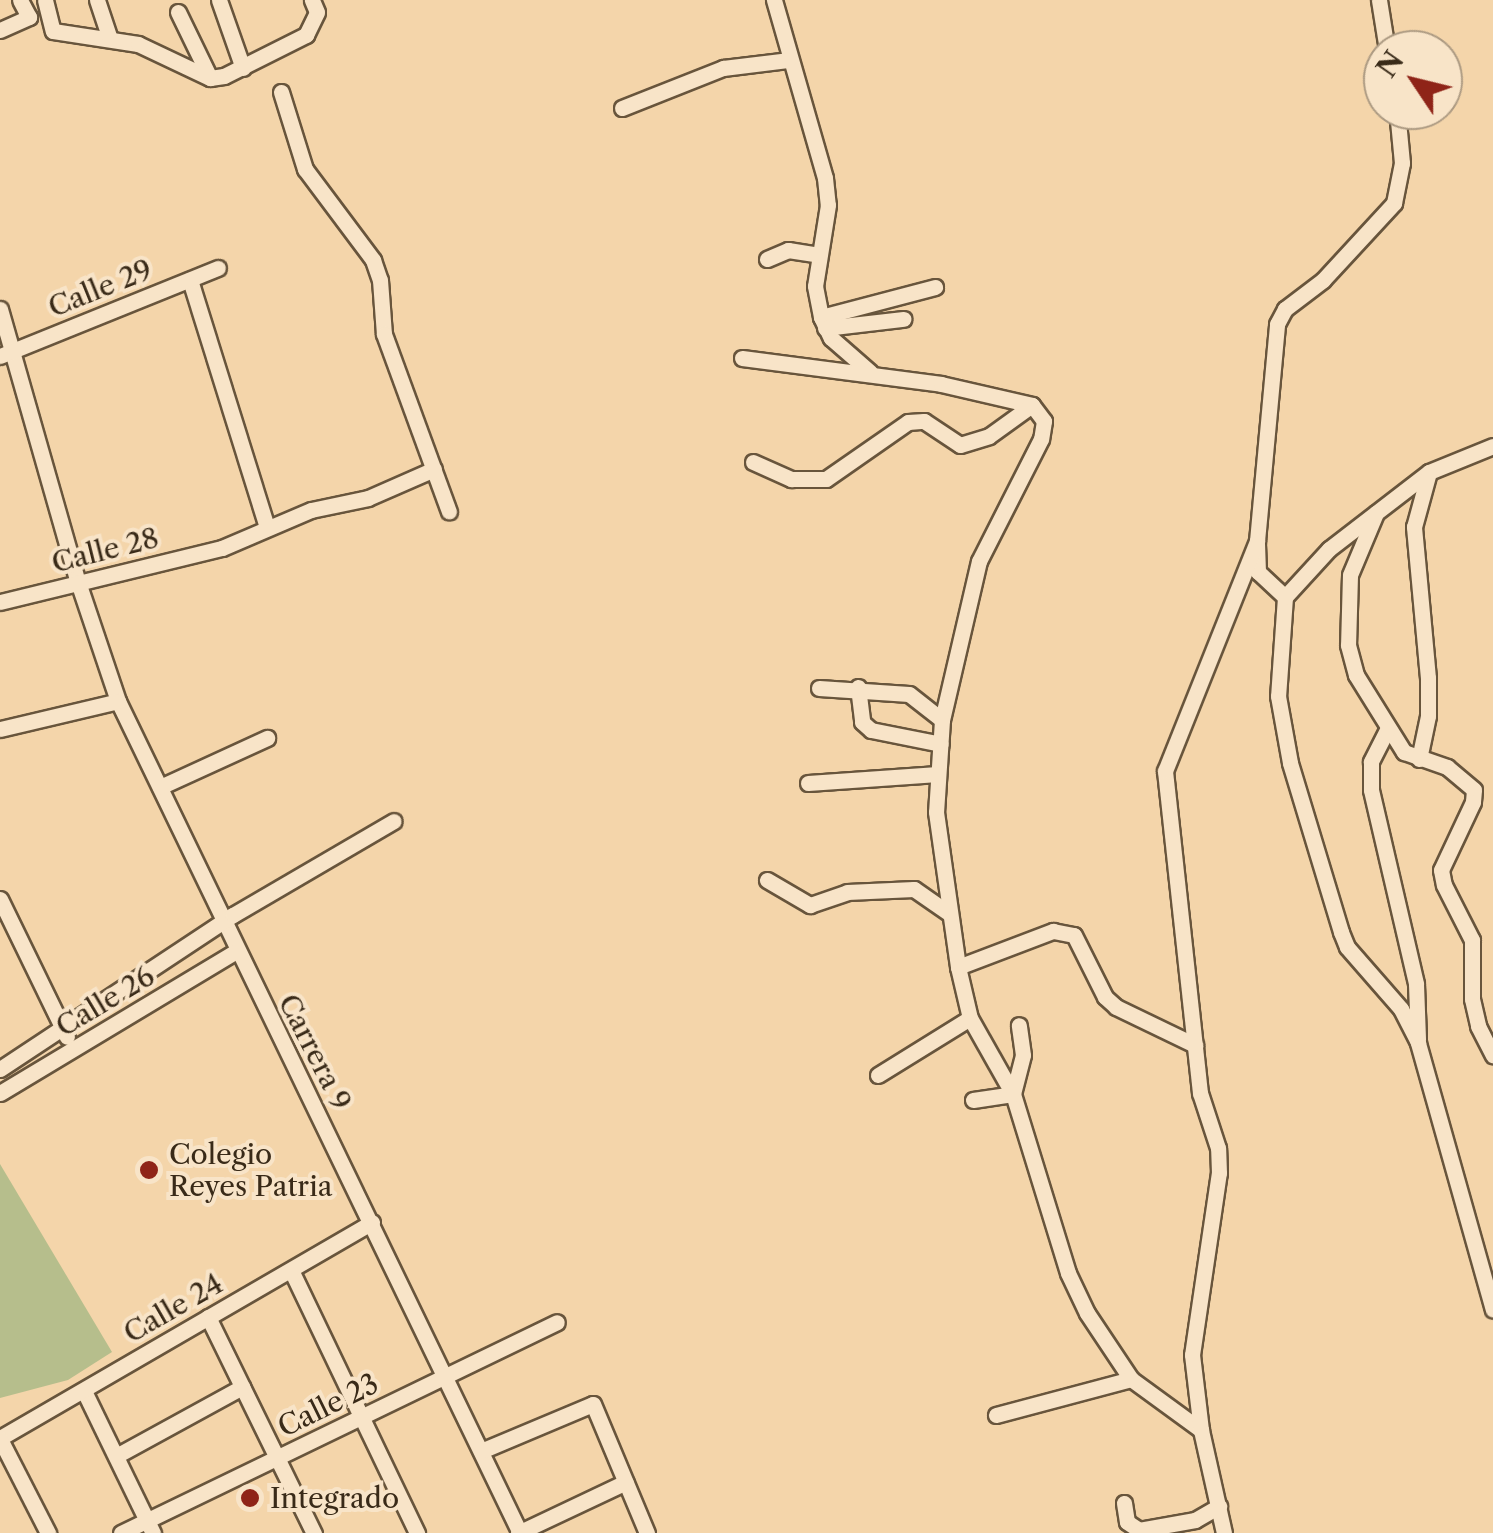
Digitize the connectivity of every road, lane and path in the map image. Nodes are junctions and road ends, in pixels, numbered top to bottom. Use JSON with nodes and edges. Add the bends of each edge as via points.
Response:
{"nodes":[{"id":1,"x":20,"y":0,"type":"edge"},
{"id":2,"x":45,"y":0,"type":"edge"},
{"id":3,"x":96,"y":0,"type":"edge"},
{"id":4,"x":219,"y":0,"type":"edge"},
{"id":5,"x":312,"y":0,"type":"edge"},
{"id":6,"x":774,"y":0,"type":"edge"},
{"id":7,"x":1378,"y":0,"type":"edge"},
{"id":8,"x":178,"y":12,"type":"dead end"},
{"id":9,"x":0,"y":30,"type":"edge"},
{"id":10,"x":1383,"y":30,"type":"edge"},
{"id":11,"x":110,"y":40,"type":"junction"},
{"id":12,"x":788,"y":60,"type":"junction"},
{"id":13,"x":243,"y":68,"type":"junction"},
{"id":14,"x":210,"y":78,"type":"junction"},
{"id":15,"x":282,"y":92,"type":"dead end"},
{"id":16,"x":622,"y":108,"type":"dead end"},
{"id":17,"x":1399,"y":130,"type":"edge"},
{"id":18,"x":818,"y":255,"type":"junction"},
{"id":19,"x":767,"y":259,"type":"dead end"},
{"id":20,"x":218,"y":268,"type":"dead end"},
{"id":21,"x":190,"y":280,"type":"junction"},
{"id":22,"x":935,"y":288,"type":"dead end"},
{"id":23,"x":0,"y":309,"type":"edge"},
{"id":24,"x":903,"y":319,"type":"dead end"},
{"id":25,"x":823,"y":322,"type":"junction"},
{"id":26,"x":6,"y":353,"type":"edge"},
{"id":27,"x":742,"y":358,"type":"dead end"},
{"id":28,"x":870,"y":372,"type":"junction"},
{"id":29,"x":1032,"y":405,"type":"junction"},
{"id":30,"x":1493,"y":446,"type":"edge"},
{"id":31,"x":754,"y":462,"type":"dead end"},
{"id":32,"x":434,"y":469,"type":"junction"},
{"id":33,"x":1429,"y":472,"type":"junction"},
{"id":34,"x":1377,"y":511,"type":"junction"},
{"id":35,"x":450,"y":512,"type":"dead end"},
{"id":36,"x":267,"y":527,"type":"junction"},
{"id":37,"x":1257,"y":541,"type":"junction"},
{"id":38,"x":78,"y":582,"type":"junction"},
{"id":39,"x":1285,"y":597,"type":"junction"},
{"id":40,"x":0,"y":602,"type":"edge"},
{"id":41,"x":858,"y":687,"type":"junction"},
{"id":42,"x":819,"y":688,"type":"dead end"},
{"id":43,"x":118,"y":701,"type":"junction"},
{"id":44,"x":942,"y":720,"type":"junction"},
{"id":45,"x":1388,"y":728,"type":"junction"},
{"id":46,"x":0,"y":729,"type":"edge"},
{"id":47,"x":267,"y":738,"type":"dead end"},
{"id":48,"x":940,"y":744,"type":"junction"},
{"id":49,"x":1419,"y":759,"type":"junction"},
{"id":50,"x":938,"y":774,"type":"junction"},
{"id":51,"x":808,"y":783,"type":"dead end"},
{"id":52,"x":160,"y":786,"type":"junction"},
{"id":53,"x":394,"y":822,"type":"dead end"},
{"id":54,"x":767,"y":880,"type":"dead end"},
{"id":55,"x":0,"y":900,"type":"edge"},
{"id":56,"x":950,"y":914,"type":"junction"},
{"id":57,"x":223,"y":922,"type":"junction"},
{"id":58,"x":236,"y":951,"type":"junction"},
{"id":59,"x":958,"y":967,"type":"junction"},
{"id":60,"x":970,"y":1018,"type":"junction"},
{"id":61,"x":1019,"y":1025,"type":"dead end"},
{"id":62,"x":62,"y":1030,"type":"junction"},
{"id":63,"x":1418,"y":1043,"type":"junction"},
{"id":64,"x":1195,"y":1045,"type":"junction"},
{"id":65,"x":74,"y":1049,"type":"junction"},
{"id":66,"x":1493,"y":1055,"type":"edge"},
{"id":67,"x":0,"y":1069,"type":"edge"},
{"id":68,"x":878,"y":1075,"type":"dead end"},
{"id":69,"x":0,"y":1094,"type":"edge"},
{"id":70,"x":1013,"y":1094,"type":"junction"},
{"id":71,"x":973,"y":1100,"type":"dead end"},
{"id":72,"x":372,"y":1222,"type":"junction"},
{"id":73,"x":291,"y":1270,"type":"junction"},
{"id":74,"x":1493,"y":1310,"type":"edge"},
{"id":75,"x":208,"y":1317,"type":"junction"},
{"id":76,"x":557,"y":1322,"type":"dead end"},
{"id":77,"x":445,"y":1376,"type":"junction"},
{"id":78,"x":1131,"y":1379,"type":"junction"},
{"id":79,"x":242,"y":1386,"type":"junction"},
{"id":80,"x":84,"y":1391,"type":"junction"},
{"id":81,"x":996,"y":1415,"type":"dead end"},
{"id":82,"x":362,"y":1417,"type":"junction"},
{"id":83,"x":1201,"y":1430,"type":"junction"},
{"id":84,"x":0,"y":1439,"type":"edge"},
{"id":85,"x":481,"y":1451,"type":"junction"},
{"id":86,"x":116,"y":1456,"type":"junction"},
{"id":87,"x":277,"y":1458,"type":"junction"},
{"id":88,"x":626,"y":1482,"type":"junction"},
{"id":89,"x":1124,"y":1503,"type":"dead end"},
{"id":90,"x":1219,"y":1506,"type":"junction"},
{"id":91,"x":150,"y":1527,"type":"edge"},
{"id":92,"x":48,"y":1533,"type":"edge"},
{"id":93,"x":122,"y":1533,"type":"edge"},
{"id":94,"x":314,"y":1533,"type":"edge"},
{"id":95,"x":417,"y":1533,"type":"edge"},
{"id":96,"x":519,"y":1533,"type":"edge"},
{"id":97,"x":647,"y":1533,"type":"edge"},
{"id":98,"x":1224,"y":1533,"type":"edge"}],
"edges":[{"from":1,"to":9,"type":"street","via":[[28,17]]},
{"from":2,"to":11,"type":"street","via":[[53,31]]},
{"from":3,"to":11,"type":"street"},
{"from":4,"to":13,"type":"street"},
{"from":5,"to":13,"type":"street","via":[[317,12],[306,35]]},
{"from":6,"to":12,"type":"street"},
{"from":7,"to":10,"type":"street"},
{"from":8,"to":14,"type":"street"},
{"from":11,"to":14,"type":"street","via":[[138,44]]},
{"from":12,"to":16,"type":"street","via":[[723,68]]},
{"from":12,"to":18,"type":"street","via":[[825,178],[828,205]]},
{"from":13,"to":14,"type":"street"},
{"from":15,"to":32,"type":"street","via":[[305,169],[373,260],[384,334]]},
{"from":17,"to":37,"type":"street","via":[[1402,163],[1394,203],[1277,324]]},
{"from":18,"to":19,"type":"street","via":[[788,250]]},
{"from":18,"to":25,"type":"street"},
{"from":20,"to":21,"type":"street","name":"Calle 29"},
{"from":21,"to":26,"type":"street","name":"Calle 29"},
{"from":21,"to":36,"type":"street"},
{"from":22,"to":25,"type":"street"},
{"from":23,"to":26,"type":"street","name":"Carrera 9"},
{"from":24,"to":25,"type":"street"},
{"from":25,"to":28,"type":"street","via":[[841,349]]},
{"from":26,"to":38,"type":"street","name":"Carrera 9"},
{"from":27,"to":28,"type":"street"},
{"from":28,"to":29,"type":"street"},
{"from":29,"to":31,"type":"street","via":[[989,436],[960,445],[924,422],[908,422],[826,479],[791,479]]},
{"from":29,"to":44,"type":"street","via":[[1044,421],[1041,439],[979,561]]},
{"from":30,"to":33,"type":"street"},
{"from":32,"to":35,"type":"street"},
{"from":32,"to":36,"type":"street","name":"Calle 28","via":[[368,498]]},
{"from":33,"to":34,"type":"street"},
{"from":33,"to":49,"type":"street","via":[[1414,527],[1428,678]]},
{"from":34,"to":39,"type":"street"},
{"from":34,"to":45,"type":"street","via":[[1350,576],[1348,645],[1356,675]]},
{"from":36,"to":38,"type":"street","name":"Calle 28","via":[[222,548]]},
{"from":37,"to":39,"type":"street","via":[[1262,579]]},
{"from":37,"to":64,"type":"street","via":[[1166,771]]},
{"from":38,"to":40,"type":"street","name":"Calle 28"},
{"from":38,"to":43,"type":"street","name":"Carrera 9"},
{"from":39,"to":63,"type":"street","via":[[1278,696],[1295,782],[1347,946],[1402,1009]]},
{"from":41,"to":42,"type":"street"},
{"from":41,"to":44,"type":"street","via":[[908,694]]},
{"from":41,"to":48,"type":"street","via":[[862,722],[871,730]]},
{"from":43,"to":46,"type":"street"},
{"from":43,"to":52,"type":"street","name":"Carrera 9"},
{"from":44,"to":48,"type":"street"},
{"from":45,"to":49,"type":"street","via":[[1404,752]]},
{"from":45,"to":63,"type":"street","via":[[1371,762],[1371,790],[1416,984]]},
{"from":47,"to":52,"type":"street"},
{"from":48,"to":50,"type":"street"},
{"from":49,"to":66,"type":"street","via":[[1447,767],[1474,790],[1442,870],[1472,940],[1472,998]]},
{"from":50,"to":51,"type":"street"},
{"from":50,"to":56,"type":"street","via":[[936,812]]},
{"from":52,"to":57,"type":"street","name":"Carrera 9"},
{"from":53,"to":57,"type":"street","name":"Calle 26"},
{"from":54,"to":56,"type":"street","via":[[810,905],[848,892],[914,889]]},
{"from":55,"to":62,"type":"street"},
{"from":56,"to":59,"type":"street"},
{"from":57,"to":58,"type":"street","name":"Carrera 9"},
{"from":57,"to":62,"type":"street","name":"Calle 26"},
{"from":58,"to":65,"type":"street","name":"Calle 26"},
{"from":58,"to":72,"type":"street","name":"Carrera 9"},
{"from":59,"to":60,"type":"street"},
{"from":59,"to":64,"type":"street","via":[[1062,932],[1080,942],[1116,1007]]},
{"from":60,"to":68,"type":"street"},
{"from":60,"to":70,"type":"street"},
{"from":61,"to":70,"type":"street","via":[[1023,1056]]},
{"from":62,"to":65,"type":"street"},
{"from":62,"to":67,"type":"street","name":"Calle 26"},
{"from":63,"to":74,"type":"street"},
{"from":64,"to":83,"type":"street","via":[[1219,1173],[1192,1355]]},
{"from":65,"to":69,"type":"street","name":"Calle 26"},
{"from":70,"to":71,"type":"street"},
{"from":70,"to":78,"type":"street","via":[[1068,1273]]},
{"from":72,"to":73,"type":"street","name":"Calle 24"},
{"from":72,"to":77,"type":"street","name":"Carrera 9"},
{"from":73,"to":75,"type":"street","name":"Calle 24"},
{"from":73,"to":82,"type":"street"},
{"from":75,"to":79,"type":"street"},
{"from":75,"to":80,"type":"street","name":"Calle 24"},
{"from":76,"to":77,"type":"street","name":"Calle 23"},
{"from":77,"to":82,"type":"street","name":"Calle 23"},
{"from":77,"to":85,"type":"street","name":"Carrera 9"},
{"from":78,"to":81,"type":"street"},
{"from":78,"to":83,"type":"street"},
{"from":79,"to":86,"type":"street"},
{"from":79,"to":87,"type":"street"},
{"from":80,"to":84,"type":"street","name":"Calle 24"},
{"from":80,"to":86,"type":"street"},
{"from":82,"to":87,"type":"street","name":"Calle 23"},
{"from":82,"to":95,"type":"street"},
{"from":83,"to":90,"type":"street"},
{"from":84,"to":92,"type":"street"},
{"from":85,"to":88,"type":"street","via":[[593,1404]]},
{"from":85,"to":96,"type":"street","name":"Carrera 9"},
{"from":86,"to":91,"type":"street"},
{"from":87,"to":91,"type":"street","name":"Calle 23"},
{"from":87,"to":94,"type":"street"},
{"from":88,"to":96,"type":"street"},
{"from":88,"to":97,"type":"street"},
{"from":89,"to":90,"type":"street","via":[[1127,1522],[1138,1530],[1195,1520]]},
{"from":90,"to":98,"type":"street"},
{"from":91,"to":93,"type":"street","name":"Calle 23"}]}
